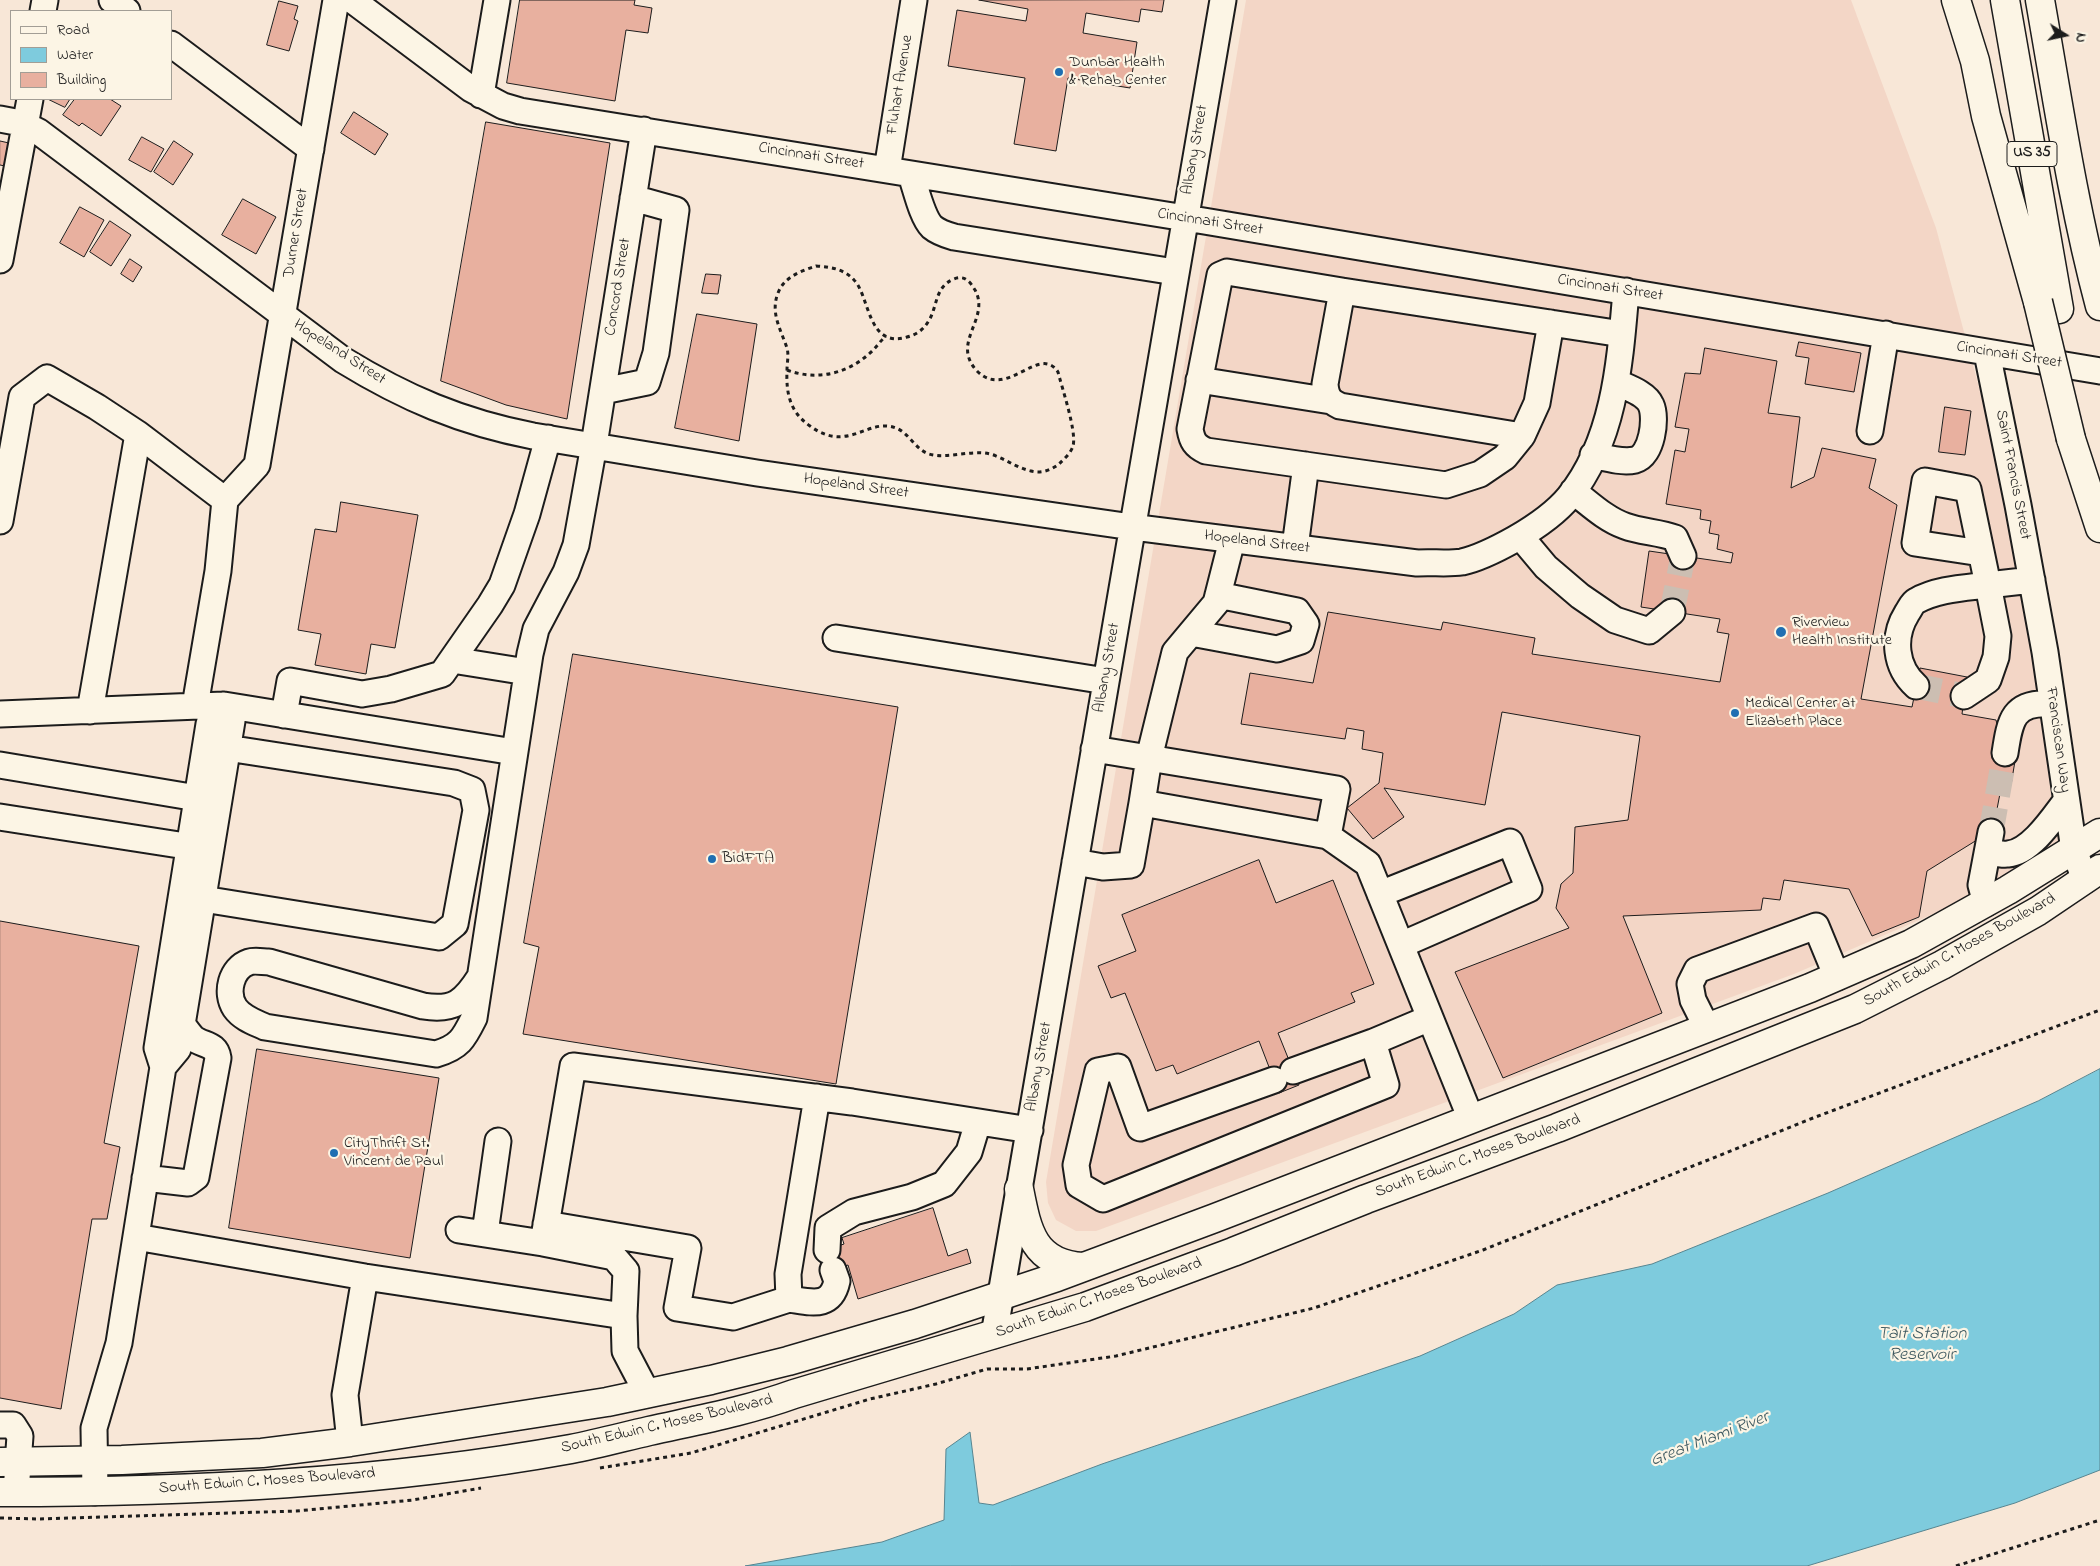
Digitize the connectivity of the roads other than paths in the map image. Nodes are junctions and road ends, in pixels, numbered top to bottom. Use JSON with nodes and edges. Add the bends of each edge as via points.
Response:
{"nodes":[{"id":1,"x":112,"y":0,"type":"edge"},
{"id":2,"x":336,"y":0,"type":"edge"},
{"id":3,"x":352,"y":0,"type":"edge"},
{"id":4,"x":496,"y":0,"type":"edge"},
{"id":5,"x":914,"y":0,"type":"edge"},
{"id":6,"x":1223,"y":0,"type":"edge"},
{"id":7,"x":1944,"y":0,"type":"edge"},
{"id":8,"x":1956,"y":0,"type":"edge"},
{"id":9,"x":2005,"y":0,"type":"edge"},
{"id":10,"x":2040,"y":0,"type":"edge"},
{"id":11,"x":126,"y":10,"type":"edge"},
{"id":12,"x":172,"y":45,"type":"edge"},
{"id":13,"x":481,"y":95,"type":"junction"},
{"id":14,"x":30,"y":100,"type":"edge"},
{"id":15,"x":1986,"y":116,"type":"junction"},
{"id":16,"x":0,"y":119,"type":"edge"},
{"id":17,"x":26,"y":124,"type":"junction"},
{"id":18,"x":644,"y":130,"type":"junction"},
{"id":19,"x":311,"y":149,"type":"junction"},
{"id":20,"x":887,"y":170,"type":"junction"},
{"id":21,"x":911,"y":175,"type":"junction"},
{"id":22,"x":633,"y":198,"type":"junction"},
{"id":23,"x":1184,"y":218,"type":"junction"},
{"id":24,"x":0,"y":260,"type":"edge"},
{"id":25,"x":1175,"y":272,"type":"junction"},
{"id":26,"x":1342,"y":291,"type":"junction"},
{"id":27,"x":1626,"y":291,"type":"junction"},
{"id":28,"x":2048,"y":305,"type":"junction"},
{"id":29,"x":2100,"y":306,"type":"edge"},
{"id":30,"x":284,"y":316,"type":"junction"},
{"id":31,"x":1551,"y":323,"type":"junction"},
{"id":32,"x":1622,"y":334,"type":"junction"},
{"id":33,"x":1886,"y":334,"type":"junction"},
{"id":34,"x":1987,"y":353,"type":"junction"},
{"id":35,"x":2100,"y":371,"type":"edge"},
{"id":36,"x":1199,"y":380,"type":"junction"},
{"id":37,"x":1616,"y":382,"type":"junction"},
{"id":38,"x":602,"y":391,"type":"junction"},
{"id":39,"x":1331,"y":402,"type":"junction"},
{"id":40,"x":1870,"y":431,"type":"dead end"},
{"id":41,"x":138,"y":434,"type":"junction"},
{"id":42,"x":1522,"y":436,"type":"junction"},
{"id":43,"x":548,"y":438,"type":"junction"},
{"id":44,"x":594,"y":445,"type":"junction"},
{"id":45,"x":1593,"y":455,"type":"junction"},
{"id":46,"x":1306,"y":465,"type":"junction"},
{"id":47,"x":1573,"y":491,"type":"junction"},
{"id":48,"x":224,"y":500,"type":"junction"},
{"id":49,"x":0,"y":521,"type":"edge"},
{"id":50,"x":2100,"y":526,"type":"edge"},
{"id":51,"x":1132,"y":527,"type":"junction"},
{"id":52,"x":1520,"y":536,"type":"junction"},
{"id":53,"x":1232,"y":540,"type":"junction"},
{"id":54,"x":1295,"y":547,"type":"junction"},
{"id":55,"x":1981,"y":553,"type":"dead end"},
{"id":56,"x":1683,"y":556,"type":"tunnel mouth"},
{"id":57,"x":1988,"y":585,"type":"junction"},
{"id":58,"x":2034,"y":589,"type":"junction"},
{"id":59,"x":1218,"y":595,"type":"junction"},
{"id":60,"x":1672,"y":612,"type":"tunnel mouth"},
{"id":61,"x":1191,"y":632,"type":"junction"},
{"id":62,"x":836,"y":638,"type":"dead end"},
{"id":63,"x":452,"y":660,"type":"junction"},
{"id":64,"x":527,"y":672,"type":"junction"},
{"id":65,"x":1106,"y":681,"type":"junction"},
{"id":66,"x":1916,"y":686,"type":"tunnel mouth"},
{"id":67,"x":1964,"y":696,"type":"dead end"},
{"id":68,"x":2052,"y":704,"type":"junction"},
{"id":69,"x":224,"y":705,"type":"junction"},
{"id":70,"x":195,"y":706,"type":"junction"},
{"id":71,"x":90,"y":710,"type":"junction"},
{"id":72,"x":0,"y":714,"type":"edge"},
{"id":73,"x":284,"y":714,"type":"junction"},
{"id":74,"x":227,"y":748,"type":"junction"},
{"id":75,"x":1094,"y":749,"type":"junction"},
{"id":76,"x":514,"y":752,"type":"junction"},
{"id":77,"x":2005,"y":752,"type":"tunnel mouth"},
{"id":78,"x":1149,"y":758,"type":"junction"},
{"id":79,"x":0,"y":765,"type":"edge"},
{"id":80,"x":208,"y":799,"type":"junction"},
{"id":81,"x":2066,"y":801,"type":"junction"},
{"id":82,"x":1142,"y":803,"type":"junction"},
{"id":83,"x":0,"y":817,"type":"edge"},
{"id":84,"x":2100,"y":833,"type":"edge"},
{"id":85,"x":1328,"y":836,"type":"junction"},
{"id":86,"x":200,"y":848,"type":"junction"},
{"id":87,"x":2074,"y":850,"type":"junction"},
{"id":88,"x":1075,"y":862,"type":"junction"},
{"id":89,"x":2092,"y":875,"type":"edge"},
{"id":90,"x":1380,"y":894,"type":"junction"},
{"id":91,"x":203,"y":899,"type":"junction"},
{"id":92,"x":1986,"y":903,"type":"junction"},
{"id":93,"x":1401,"y":945,"type":"junction"},
{"id":94,"x":480,"y":977,"type":"junction"},
{"id":95,"x":1836,"y":977,"type":"junction"},
{"id":96,"x":1851,"y":1010,"type":"junction"},
{"id":97,"x":1430,"y":1018,"type":"junction"},
{"id":98,"x":182,"y":1024,"type":"junction"},
{"id":99,"x":1707,"y":1028,"type":"junction"},
{"id":100,"x":1372,"y":1042,"type":"junction"},
{"id":101,"x":1720,"y":1063,"type":"junction"},
{"id":102,"x":163,"y":1067,"type":"junction"},
{"id":103,"x":818,"y":1097,"type":"junction"},
{"id":104,"x":1471,"y":1120,"type":"junction"},
{"id":105,"x":978,"y":1122,"type":"junction"},
{"id":106,"x":1030,"y":1130,"type":"junction"},
{"id":107,"x":498,"y":1141,"type":"dead end"},
{"id":108,"x":1483,"y":1156,"type":"junction"},
{"id":109,"x":145,"y":1178,"type":"junction"},
{"id":110,"x":1019,"y":1189,"type":"junction"},
{"id":111,"x":459,"y":1230,"type":"dead end"},
{"id":112,"x":485,"y":1233,"type":"junction"},
{"id":113,"x":545,"y":1233,"type":"junction"},
{"id":114,"x":136,"y":1238,"type":"junction"},
{"id":115,"x":1083,"y":1267,"type":"junction"},
{"id":116,"x":365,"y":1276,"type":"junction"},
{"id":117,"x":1000,"y":1296,"type":"junction"},
{"id":118,"x":789,"y":1299,"type":"junction"},
{"id":119,"x":624,"y":1316,"type":"junction"},
{"id":120,"x":994,"y":1336,"type":"junction"},
{"id":121,"x":647,"y":1393,"type":"junction"},
{"id":122,"x":0,"y":1425,"type":"edge"},
{"id":123,"x":350,"y":1442,"type":"junction"},
{"id":124,"x":95,"y":1460,"type":"junction"},
{"id":125,"x":9,"y":1461,"type":"edge"},
{"id":126,"x":8,"y":1492,"type":"edge"},
{"id":127,"x":95,"y":1492,"type":"junction"}],
"edges":[{"from":1,"to":11,"type":"street"},
{"from":2,"to":19,"type":"street","name":"Durner Street"},
{"from":3,"to":13,"type":"street","name":"Cincinnati Street"},
{"from":4,"to":13,"type":"street"},
{"from":5,"to":20,"type":"street","name":"Fluhart Avenue"},
{"from":6,"to":23,"type":"street","name":"Albany Street"},
{"from":7,"to":15,"type":"main road","via":[[1964,63]]},
{"from":8,"to":15,"type":"main road","via":[[1975,61]]},
{"from":9,"to":28,"type":"main road","number":"US 35"},
{"from":10,"to":29,"type":"main road","number":"US 35"},
{"from":12,"to":19,"type":"street"},
{"from":13,"to":18,"type":"street","name":"Cincinnati Street","via":[[520,111]]},
{"from":14,"to":17,"type":"street"},
{"from":15,"to":28,"type":"main road"},
{"from":16,"to":17,"type":"street","name":"Hopeland Street"},
{"from":17,"to":24,"type":"street"},
{"from":17,"to":30,"type":"street","name":"Hopeland Street"},
{"from":18,"to":20,"type":"street","name":"Cincinnati Street"},
{"from":18,"to":22,"type":"street","name":"Concord Street"},
{"from":19,"to":30,"type":"street","name":"Durner Street"},
{"from":20,"to":21,"type":"street","name":"Cincinnati Street"},
{"from":21,"to":23,"type":"street","name":"Cincinnati Street"},
{"from":21,"to":25,"type":"street","via":[[924,212],[932,226],[942,233]]},
{"from":22,"to":38,"type":"street","name":"Concord Street"},
{"from":22,"to":38,"type":"street","via":[[676,210],[656,353],[647,382]]},
{"from":23,"to":25,"type":"street","name":"Albany Street"},
{"from":23,"to":27,"type":"street","name":"Cincinnati Street"},
{"from":25,"to":51,"type":"street","name":"Albany Street"},
{"from":26,"to":31,"type":"street"},
{"from":26,"to":36,"type":"street","via":[[1227,272],[1220,275]]},
{"from":26,"to":39,"type":"street","via":[[1324,384],[1325,394]]},
{"from":27,"to":32,"type":"street","name":"Hopeland Street"},
{"from":27,"to":33,"type":"street","name":"Cincinnati Street"},
{"from":28,"to":50,"type":"main road","number":"US 35"},
{"from":30,"to":43,"type":"street","name":"Hopeland Street","via":[[343,360],[426,405],[506,431]]},
{"from":30,"to":48,"type":"street","name":"Durner Street","via":[[257,466]]},
{"from":31,"to":32,"type":"street"},
{"from":31,"to":42,"type":"street","via":[[1537,403]]},
{"from":32,"to":37,"type":"street","name":"Hopeland Street"},
{"from":33,"to":34,"type":"street","name":"Cincinnati Street"},
{"from":33,"to":40,"type":"street"},
{"from":34,"to":35,"type":"street","name":"Cincinnati Street"},
{"from":34,"to":58,"type":"street","name":"Saint Francis Street"},
{"from":36,"to":39,"type":"street"},
{"from":36,"to":46,"type":"street","via":[[1190,429],[1197,447]]},
{"from":37,"to":45,"type":"street","name":"Hopeland Street"},
{"from":37,"to":45,"type":"street","via":[[1643,396],[1651,404],[1654,418],[1651,439],[1645,454],[1637,460],[1623,461]]},
{"from":38,"to":44,"type":"street","name":"Concord Street"},
{"from":39,"to":42,"type":"street"},
{"from":41,"to":48,"type":"street"},
{"from":41,"to":49,"type":"street","via":[[47,378],[22,397]]},
{"from":41,"to":71,"type":"street"},
{"from":42,"to":46,"type":"street","via":[[1505,457],[1480,474],[1446,485]]},
{"from":43,"to":44,"type":"street","name":"Hopeland Street"},
{"from":43,"to":63,"type":"street","via":[[530,504],[502,585]]},
{"from":44,"to":51,"type":"street","name":"Hopeland Street","via":[[758,473]]},
{"from":44,"to":64,"type":"street","name":"Concord Street","via":[[576,545],[566,572],[536,629]]},
{"from":45,"to":47,"type":"street","name":"Hopeland Street"},
{"from":46,"to":54,"type":"street"},
{"from":47,"to":52,"type":"street","name":"Hopeland Street","via":[[1549,516]]},
{"from":47,"to":56,"type":"street","via":[[1604,515],[1625,526],[1675,538]]},
{"from":48,"to":70,"type":"street","via":[[218,571]]},
{"from":51,"to":53,"type":"street","name":"Hopeland Street"},
{"from":51,"to":65,"type":"street","name":"Albany Street"},
{"from":52,"to":54,"type":"street","name":"Hopeland Street","via":[[1462,562],[1417,563]]},
{"from":52,"to":60,"type":"street","via":[[1546,567],[1615,620],[1650,632]]},
{"from":53,"to":54,"type":"street","name":"Hopeland Street"},
{"from":53,"to":59,"type":"street"},
{"from":55,"to":57,"type":"street"},
{"from":57,"to":58,"type":"street"},
{"from":57,"to":66,"type":"street","via":[[1941,591],[1914,601],[1902,621],[1897,651],[1906,676]]},
{"from":57,"to":67,"type":"street","via":[[1998,636],[1996,657],[1988,680]]},
{"from":58,"to":68,"type":"street","name":"Franciscan Way"},
{"from":59,"to":61,"type":"street","via":[[1216,603]]},
{"from":59,"to":61,"type":"street","via":[[1297,611],[1306,624],[1301,641],[1277,649]]},
{"from":61,"to":78,"type":"street","via":[[1175,652]]},
{"from":62,"to":65,"type":"street"},
{"from":63,"to":64,"type":"street"},
{"from":63,"to":73,"type":"street","via":[[442,674],[362,694],[290,681]]},
{"from":64,"to":76,"type":"street","name":"Concord Street"},
{"from":65,"to":75,"type":"street","name":"Albany Street"},
{"from":68,"to":77,"type":"street","via":[[2025,707],[2013,717]]},
{"from":68,"to":81,"type":"street","name":"Franciscan Way"},
{"from":69,"to":70,"type":"street"},
{"from":69,"to":73,"type":"street"},
{"from":69,"to":74,"type":"street","via":[[232,721]]},
{"from":69,"to":80,"type":"street","via":[[209,724]]},
{"from":70,"to":71,"type":"street"},
{"from":71,"to":72,"type":"street"},
{"from":73,"to":76,"type":"street"},
{"from":74,"to":80,"type":"street"},
{"from":74,"to":91,"type":"street","via":[[454,783],[472,790],[476,810],[455,924],[439,937]]},
{"from":75,"to":78,"type":"street"},
{"from":75,"to":88,"type":"street","name":"Albany Street"},
{"from":76,"to":94,"type":"street","name":"Concord Street"},
{"from":78,"to":82,"type":"street"},
{"from":78,"to":85,"type":"street","via":[[1337,789]]},
{"from":79,"to":80,"type":"street"},
{"from":80,"to":86,"type":"street"},
{"from":81,"to":87,"type":"street","name":"Franciscan Way"},
{"from":81,"to":92,"type":"street","via":[[2036,838],[2019,851],[2008,854],[1989,842],[1981,885]]},
{"from":82,"to":85,"type":"street"},
{"from":82,"to":88,"type":"street","via":[[1131,865],[1104,867]]},
{"from":83,"to":86,"type":"street"},
{"from":84,"to":87,"type":"main road","name":"South Edwin C. Moses Boulevard"},
{"from":85,"to":90,"type":"street","via":[[1368,864]]},
{"from":86,"to":91,"type":"street"},
{"from":86,"to":102,"type":"street","via":[[157,1048]]},
{"from":87,"to":89,"type":"street","name":"Franciscan Way"},
{"from":87,"to":92,"type":"main road","name":"South Edwin C. Moses Boulevard"},
{"from":88,"to":106,"type":"street","name":"Albany Street"},
{"from":89,"to":96,"type":"main road","name":"South Edwin C. Moses Boulevard","via":[[2038,911],[1942,965]]},
{"from":90,"to":93,"type":"street"},
{"from":90,"to":93,"type":"street","via":[[1510,842],[1529,889]]},
{"from":91,"to":98,"type":"street"},
{"from":92,"to":95,"type":"main road","name":"South Edwin C. Moses Boulevard","via":[[1911,944]]},
{"from":93,"to":97,"type":"street"},
{"from":94,"to":94,"type":"street","name":"Concord Street","via":[[469,995],[453,1006],[437,1008],[269,962],[251,961],[238,968],[230,994],[235,1008],[245,1018],[265,1027],[436,1054],[450,1050],[463,1040],[474,1018]]},
{"from":95,"to":96,"type":"main road"},
{"from":95,"to":99,"type":"main road","name":"South Edwin C. Moses Boulevard"},
{"from":95,"to":99,"type":"street","via":[[1816,926],[1697,970],[1690,984]]},
{"from":96,"to":101,"type":"main road","name":"South Edwin C. Moses Boulevard"},
{"from":97,"to":100,"type":"street"},
{"from":97,"to":104,"type":"street"},
{"from":98,"to":102,"type":"street","via":[[178,1049]]},
{"from":98,"to":109,"type":"street","via":[[193,1038],[213,1046],[218,1058],[195,1180],[188,1183]]},
{"from":99,"to":101,"type":"main road"},
{"from":99,"to":104,"type":"main road","name":"South Edwin C. Moses Boulevard"},
{"from":100,"to":100,"type":"street","via":[[1386,1085],[1103,1199],[1079,1186],[1076,1165],[1098,1071],[1118,1068],[1140,1128]]},
{"from":101,"to":108,"type":"main road","name":"South Edwin C. Moses Boulevard"},
{"from":102,"to":109,"type":"street"},
{"from":103,"to":105,"type":"street"},
{"from":103,"to":113,"type":"street","via":[[573,1066]]},
{"from":103,"to":118,"type":"street","via":[[788,1274]]},
{"from":104,"to":108,"type":"main road"},
{"from":104,"to":115,"type":"main road","name":"South Edwin C. Moses Boulevard"},
{"from":105,"to":106,"type":"street"},
{"from":105,"to":118,"type":"street","via":[[969,1152],[944,1184],[912,1197],[854,1212],[828,1228],[832,1267],[830,1297],[821,1303]]},
{"from":106,"to":110,"type":"street","name":"Albany Street"},
{"from":107,"to":112,"type":"street"},
{"from":108,"to":120,"type":"main road","name":"South Edwin C. Moses Boulevard","via":[[1085,1307]]},
{"from":109,"to":114,"type":"street"},
{"from":110,"to":115,"type":"main road","via":[[1026,1225],[1040,1249],[1064,1264]]},
{"from":110,"to":117,"type":"street","name":"Albany Street"},
{"from":111,"to":112,"type":"street"},
{"from":112,"to":113,"type":"street"},
{"from":113,"to":118,"type":"street","via":[[688,1248],[677,1308],[733,1317]]},
{"from":113,"to":119,"type":"street","via":[[614,1257],[626,1271]]},
{"from":114,"to":116,"type":"street"},
{"from":114,"to":124,"type":"street","via":[[119,1343],[94,1428]]},
{"from":115,"to":117,"type":"main road","name":"South Edwin C. Moses Boulevard"},
{"from":116,"to":119,"type":"street"},
{"from":116,"to":123,"type":"street","via":[[345,1395]]},
{"from":117,"to":120,"type":"street","name":"Albany Street"},
{"from":117,"to":121,"type":"main road","name":"South Edwin C. Moses Boulevard","via":[[788,1361]]},
{"from":119,"to":121,"type":"street","via":[[624,1351]]},
{"from":120,"to":127,"type":"main road","name":"South Edwin C. Moses Boulevard","via":[[725,1415],[572,1449],[453,1467],[319,1480]]},
{"from":121,"to":123,"type":"main road","name":"South Edwin C. Moses Boulevard","via":[[598,1404]]},
{"from":122,"to":125,"type":"street","via":[[13,1425],[20,1436]]},
{"from":123,"to":124,"type":"main road","name":"South Edwin C. Moses Boulevard","via":[[262,1453]]},
{"from":124,"to":125,"type":"main road","name":"South Edwin C. Moses Boulevard"},
{"from":124,"to":127,"type":"street"},
{"from":125,"to":126,"type":"street"},
{"from":126,"to":127,"type":"main road","name":"South Edwin C. Moses Boulevard"}]}
